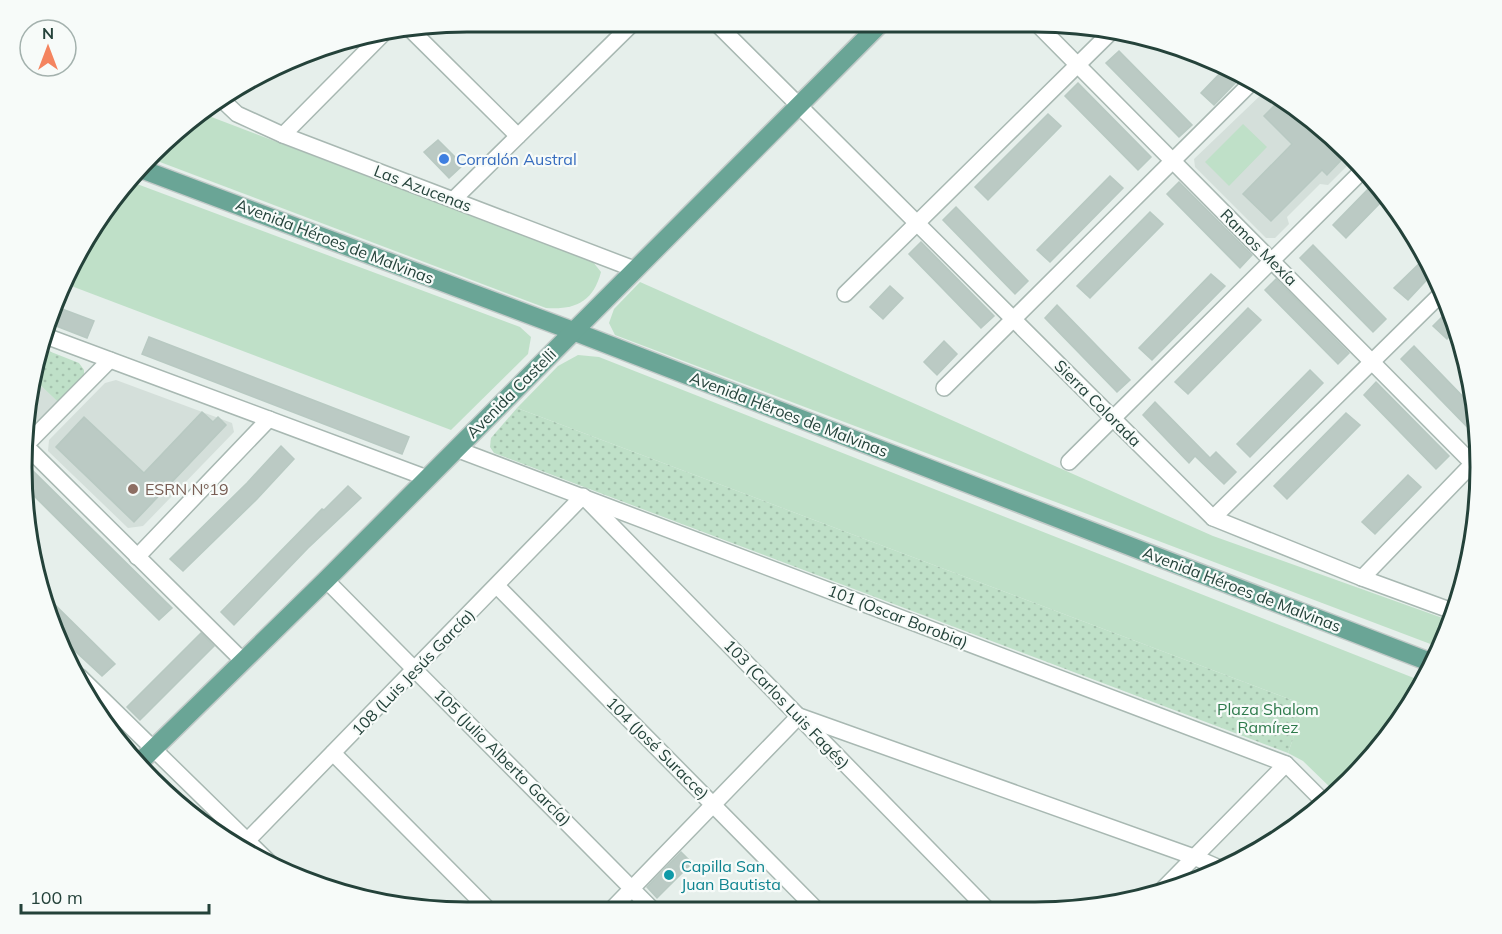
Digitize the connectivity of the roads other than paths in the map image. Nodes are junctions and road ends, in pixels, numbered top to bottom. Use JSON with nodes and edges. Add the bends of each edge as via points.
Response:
{"nodes":[{"id":1,"x":624,"y":32,"type":"edge"},
{"id":2,"x":726,"y":32,"type":"edge"},
{"id":3,"x":873,"y":32,"type":"edge"},
{"id":4,"x":1045,"y":32,"type":"edge"},
{"id":5,"x":415,"y":34,"type":"edge"},
{"id":6,"x":1106,"y":37,"type":"edge"},
{"id":7,"x":376,"y":41,"type":"edge"},
{"id":8,"x":1078,"y":65,"type":"junction"},
{"id":9,"x":1247,"y":87,"type":"edge"},
{"id":10,"x":226,"y":104,"type":"edge"},
{"id":11,"x":799,"y":106,"type":"junction"},
{"id":12,"x":283,"y":135,"type":"junction"},
{"id":13,"x":518,"y":136,"type":"junction"},
{"id":14,"x":1173,"y":161,"type":"junction"},
{"id":15,"x":148,"y":172,"type":"edge"},
{"id":16,"x":1358,"y":175,"type":"edge"},
{"id":17,"x":454,"y":199,"type":"junction"},
{"id":18,"x":917,"y":223,"type":"junction"},
{"id":19,"x":1272,"y":260,"type":"junction"},
{"id":20,"x":634,"y":269,"type":"junction"},
{"id":21,"x":845,"y":294,"type":"dead end"},
{"id":22,"x":1436,"y":298,"type":"edge"},
{"id":23,"x":1013,"y":319,"type":"junction"},
{"id":24,"x":573,"y":331,"type":"junction"},
{"id":25,"x":51,"y":338,"type":"edge"},
{"id":26,"x":110,"y":360,"type":"junction"},
{"id":27,"x":1372,"y":361,"type":"junction"},
{"id":28,"x":944,"y":388,"type":"dead end"},
{"id":29,"x":1113,"y":418,"type":"junction"},
{"id":30,"x":269,"y":419,"type":"junction"},
{"id":31,"x":32,"y":439,"type":"edge"},
{"id":32,"x":456,"y":449,"type":"junction"},
{"id":33,"x":32,"y":453,"type":"edge"},
{"id":34,"x":1470,"y":456,"type":"edge"},
{"id":35,"x":1070,"y":462,"type":"dead end"},
{"id":36,"x":1470,"y":470,"type":"edge"},
{"id":37,"x":427,"y":478,"type":"junction"},
{"id":38,"x":583,"y":496,"type":"junction"},
{"id":39,"x":1214,"y":518,"type":"junction"},
{"id":40,"x":137,"y":557,"type":"junction"},
{"id":41,"x":1362,"y":578,"type":"junction"},
{"id":42,"x":326,"y":579,"type":"junction"},
{"id":43,"x":497,"y":586,"type":"junction"},
{"id":44,"x":1446,"y":609,"type":"edge"},
{"id":45,"x":1426,"y":660,"type":"edge"},
{"id":46,"x":243,"y":661,"type":"junction"},
{"id":47,"x":416,"y":669,"type":"junction"},
{"id":48,"x":92,"y":689,"type":"edge"},
{"id":49,"x":799,"y":716,"type":"junction"},
{"id":50,"x":154,"y":748,"type":"junction"},
{"id":51,"x":333,"y":753,"type":"junction"},
{"id":52,"x":144,"y":758,"type":"edge"},
{"id":53,"x":1286,"y":764,"type":"junction"},
{"id":54,"x":1319,"y":797,"type":"edge"},
{"id":55,"x":713,"y":805,"type":"junction"},
{"id":56,"x":237,"y":836,"type":"edge"},
{"id":57,"x":246,"y":842,"type":"edge"},
{"id":58,"x":1194,"y":857,"type":"junction"},
{"id":59,"x":1212,"y":865,"type":"edge"},
{"id":60,"x":1171,"y":880,"type":"edge"},
{"id":61,"x":632,"y":888,"type":"junction"},
{"id":62,"x":481,"y":902,"type":"edge"},
{"id":63,"x":618,"y":902,"type":"edge"},
{"id":64,"x":645,"y":902,"type":"edge"},
{"id":65,"x":809,"y":902,"type":"edge"},
{"id":66,"x":980,"y":902,"type":"edge"}],
"edges":[{"from":1,"to":13,"type":"street"},
{"from":2,"to":11,"type":"street","name":"Sierra Colorada"},
{"from":3,"to":11,"type":"main road","name":"Avenida Castelli"},
{"from":4,"to":8,"type":"street","name":"Ramos Mexía"},
{"from":5,"to":13,"type":"street"},
{"from":6,"to":8,"type":"street"},
{"from":7,"to":12,"type":"street"},
{"from":8,"to":14,"type":"street","name":"Ramos Mexía"},
{"from":8,"to":18,"type":"street"},
{"from":9,"to":14,"type":"street"},
{"from":10,"to":12,"type":"street","name":"Las Azucenas","via":[[237,114]]},
{"from":11,"to":18,"type":"street","name":"Sierra Colorada"},
{"from":11,"to":20,"type":"main road","name":"Avenida Castelli"},
{"from":12,"to":17,"type":"street","name":"Las Azucenas"},
{"from":13,"to":17,"type":"street"},
{"from":14,"to":19,"type":"street","name":"Ramos Mexía"},
{"from":14,"to":23,"type":"street"},
{"from":15,"to":24,"type":"main road","name":"Avenida Héroes de Malvinas"},
{"from":16,"to":19,"type":"street"},
{"from":17,"to":20,"type":"street","name":"Las Azucenas"},
{"from":18,"to":21,"type":"street"},
{"from":18,"to":23,"type":"street","name":"Sierra Colorada"},
{"from":19,"to":27,"type":"street","name":"Ramos Mexía"},
{"from":19,"to":29,"type":"street"},
{"from":20,"to":24,"type":"main road","name":"Avenida Castelli"},
{"from":22,"to":27,"type":"street"},
{"from":23,"to":28,"type":"street"},
{"from":23,"to":29,"type":"street","name":"Sierra Colorada"},
{"from":24,"to":32,"type":"main road","name":"Avenida Castelli"},
{"from":24,"to":45,"type":"main road","name":"Avenida Héroes de Malvinas"},
{"from":25,"to":26,"type":"street"},
{"from":26,"to":30,"type":"street"},
{"from":26,"to":31,"type":"street"},
{"from":27,"to":34,"type":"street","name":"Ramos Mexía"},
{"from":27,"to":39,"type":"street"},
{"from":29,"to":35,"type":"street"},
{"from":29,"to":39,"type":"street","name":"Sierra Colorada"},
{"from":30,"to":37,"type":"street"},
{"from":30,"to":40,"type":"street"},
{"from":32,"to":37,"type":"main road","name":"Avenida Castelli"},
{"from":32,"to":38,"type":"street","name":"101 (Oscar Borobia)"},
{"from":33,"to":40,"type":"street"},
{"from":36,"to":41,"type":"street"},
{"from":37,"to":42,"type":"main road","name":"Avenida Castelli"},
{"from":38,"to":43,"type":"street","name":"108 (Luis Jesús García)"},
{"from":38,"to":49,"type":"street","name":"103 (Carlos Luis Fagés)"},
{"from":38,"to":53,"type":"street","name":"101 (Oscar Borobia)"},
{"from":39,"to":41,"type":"street","name":"Sierra Colorada"},
{"from":40,"to":46,"type":"street"},
{"from":41,"to":44,"type":"street","name":"Sierra Colorada"},
{"from":42,"to":46,"type":"main road","name":"Avenida Castelli"},
{"from":42,"to":47,"type":"street","name":"105 (Julio Alberto García)"},
{"from":43,"to":47,"type":"street","name":"108 (Luis Jesús García)"},
{"from":43,"to":55,"type":"street","name":"104 (José Suracce)"},
{"from":46,"to":50,"type":"main road","name":"Avenida Castelli"},
{"from":47,"to":51,"type":"street","name":"108 (Luis Jesús García)"},
{"from":47,"to":61,"type":"street","name":"105 (Julio Alberto García)"},
{"from":48,"to":50,"type":"street"},
{"from":49,"to":55,"type":"street"},
{"from":49,"to":58,"type":"street"},
{"from":49,"to":66,"type":"street","name":"103 (Carlos Luis Fagés)"},
{"from":50,"to":52,"type":"main road","name":"Avenida Castelli"},
{"from":50,"to":56,"type":"street"},
{"from":51,"to":57,"type":"street","name":"108 (Luis Jesús García)"},
{"from":51,"to":62,"type":"street"},
{"from":53,"to":54,"type":"street","name":"101 (Oscar Borobia)"},
{"from":53,"to":58,"type":"street"},
{"from":55,"to":61,"type":"street"},
{"from":55,"to":65,"type":"street","name":"104 (José Suracce)"},
{"from":58,"to":59,"type":"street"},
{"from":58,"to":60,"type":"street"},
{"from":61,"to":63,"type":"street"},
{"from":61,"to":64,"type":"street","name":"105 (Julio Alberto García)"}]}
